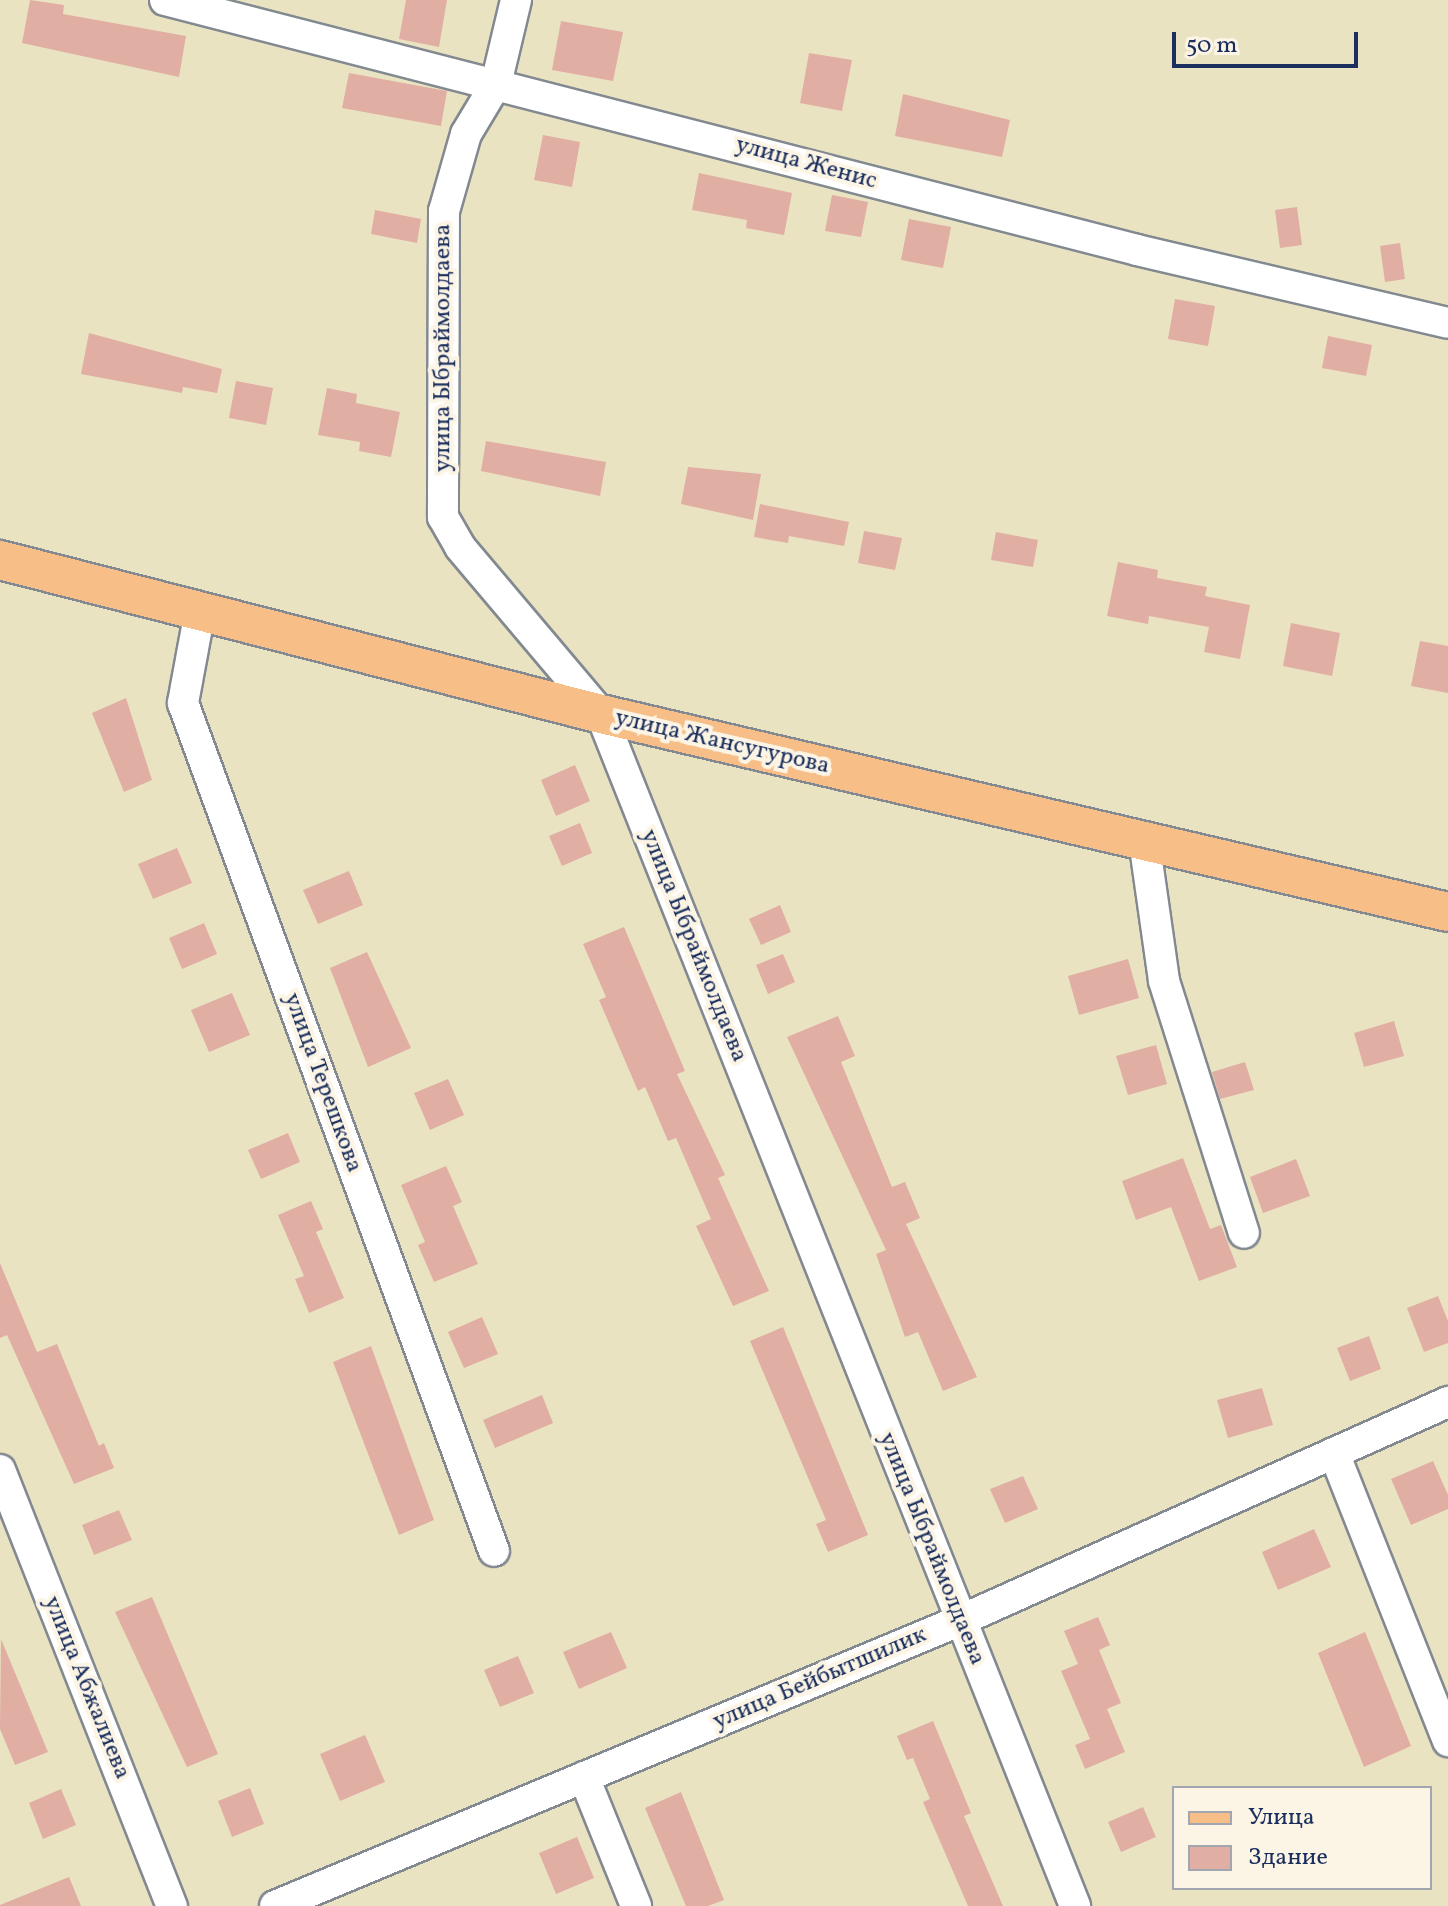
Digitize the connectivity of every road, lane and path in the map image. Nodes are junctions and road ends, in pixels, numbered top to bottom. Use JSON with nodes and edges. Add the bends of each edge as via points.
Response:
{"nodes":[{"id":1,"x":165,"y":0,"type":"edge"},
{"id":2,"x":516,"y":0,"type":"edge"},
{"id":3,"x":496,"y":84,"type":"junction"},
{"id":4,"x":1448,"y":323,"type":"edge"},
{"id":5,"x":0,"y":560,"type":"edge"},
{"id":6,"x":200,"y":611,"type":"junction"},
{"id":7,"x":601,"y":714,"type":"junction"},
{"id":8,"x":1144,"y":840,"type":"junction"},
{"id":9,"x":1448,"y":912,"type":"edge"},
{"id":10,"x":1244,"y":1233,"type":"dead end"},
{"id":11,"x":1448,"y":1402,"type":"edge"},
{"id":12,"x":1334,"y":1453,"type":"junction"},
{"id":13,"x":0,"y":1470,"type":"edge"},
{"id":14,"x":494,"y":1551,"type":"dead end"},
{"id":15,"x":959,"y":1621,"type":"junction"},
{"id":16,"x":1448,"y":1741,"type":"edge"},
{"id":17,"x":584,"y":1777,"type":"junction"},
{"id":18,"x":172,"y":1906,"type":"edge"},
{"id":19,"x":275,"y":1906,"type":"edge"},
{"id":20,"x":636,"y":1906,"type":"edge"},
{"id":21,"x":1075,"y":1906,"type":"edge"}],
"edges":[{"from":1,"to":3,"type":"street","name":"улица Женис"},
{"from":2,"to":3,"type":"street","name":"улица Ыбраймолдаева"},
{"from":3,"to":4,"type":"street","name":"улица Женис","via":[[1137,250]]},
{"from":3,"to":7,"type":"street","name":"улица Ыбраймолдаева","via":[[466,134],[444,211],[443,517],[460,547]]},
{"from":5,"to":6,"type":"main road","name":"улица Жансугурова"},
{"from":6,"to":7,"type":"main road","name":"улица Жансугурова"},
{"from":6,"to":14,"type":"street","name":"улица Терешкова","via":[[183,703]]},
{"from":7,"to":8,"type":"main road","name":"улица Жансугурова"},
{"from":7,"to":15,"type":"street","name":"улица Ыбраймолдаева"},
{"from":8,"to":9,"type":"main road","name":"улица Жансугурова"},
{"from":8,"to":10,"type":"street","via":[[1164,981]]},
{"from":11,"to":12,"type":"street","name":"улица Бейбытшилик"},
{"from":12,"to":15,"type":"street","name":"улица Бейбытшилик"},
{"from":12,"to":16,"type":"street"},
{"from":13,"to":18,"type":"street","name":"улица Абжалиева"},
{"from":15,"to":17,"type":"street","name":"улица Бейбытшилик"},
{"from":15,"to":21,"type":"street","name":"улица Ыбраймолдаева"},
{"from":17,"to":19,"type":"street","name":"улица Бейбытшилик"},
{"from":17,"to":20,"type":"street"}]}
